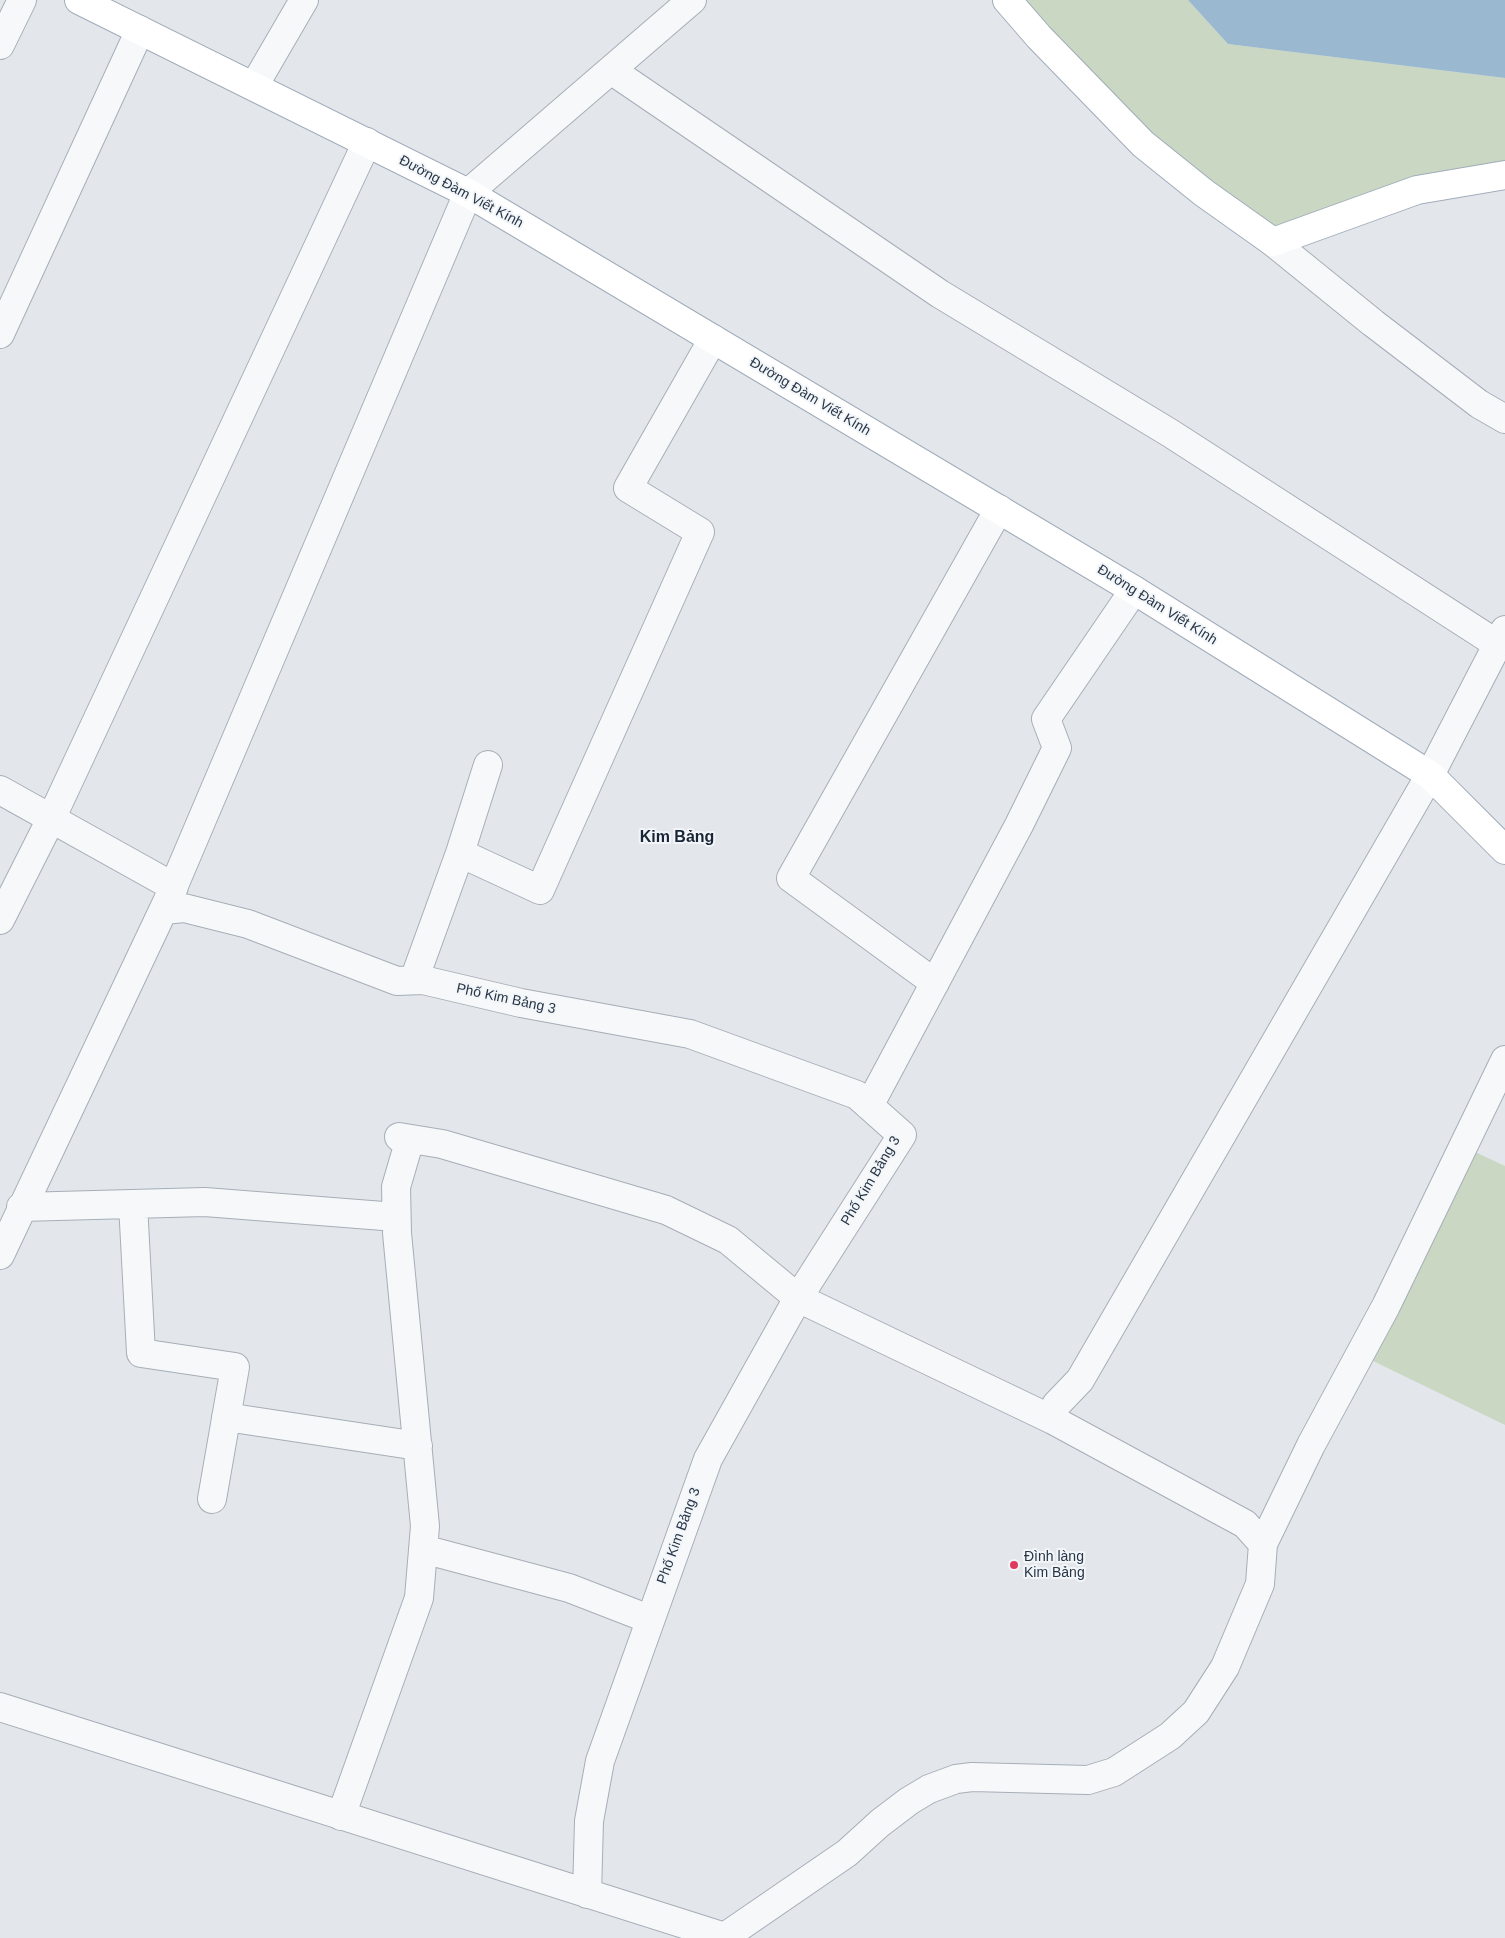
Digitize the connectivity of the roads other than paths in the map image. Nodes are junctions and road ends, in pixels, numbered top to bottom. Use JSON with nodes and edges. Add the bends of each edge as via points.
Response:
{"nodes":[{"id":1,"x":22,"y":0,"type":"edge"},
{"id":2,"x":79,"y":0,"type":"edge"},
{"id":3,"x":304,"y":0,"type":"edge"},
{"id":4,"x":692,"y":0,"type":"edge"},
{"id":5,"x":1007,"y":0,"type":"edge"},
{"id":6,"x":140,"y":30,"type":"junction"},
{"id":7,"x":0,"y":45,"type":"edge"},
{"id":8,"x":611,"y":70,"type":"junction"},
{"id":9,"x":254,"y":86,"type":"junction"},
{"id":10,"x":366,"y":142,"type":"junction"},
{"id":11,"x":1505,"y":175,"type":"edge"},
{"id":12,"x":468,"y":193,"type":"junction"},
{"id":13,"x":1273,"y":242,"type":"junction"},
{"id":14,"x":0,"y":334,"type":"edge"},
{"id":15,"x":713,"y":339,"type":"junction"},
{"id":16,"x":1505,"y":419,"type":"edge"},
{"id":17,"x":999,"y":509,"type":"junction"},
{"id":18,"x":1134,"y":590,"type":"junction"},
{"id":19,"x":1501,"y":637,"type":"edge"},
{"id":20,"x":488,"y":765,"type":"dead end"},
{"id":21,"x":1430,"y":775,"type":"junction"},
{"id":22,"x":0,"y":790,"type":"edge"},
{"id":23,"x":51,"y":818,"type":"junction"},
{"id":24,"x":1505,"y":850,"type":"edge"},
{"id":25,"x":460,"y":853,"type":"junction"},
{"id":26,"x":169,"y":899,"type":"junction"},
{"id":27,"x":0,"y":920,"type":"edge"},
{"id":28,"x":414,"y":980,"type":"junction"},
{"id":29,"x":935,"y":983,"type":"junction"},
{"id":30,"x":1505,"y":1060,"type":"edge"},
{"id":31,"x":869,"y":1106,"type":"junction"},
{"id":32,"x":133,"y":1204,"type":"junction"},
{"id":33,"x":21,"y":1207,"type":"junction"},
{"id":34,"x":396,"y":1217,"type":"junction"},
{"id":35,"x":0,"y":1255,"type":"edge"},
{"id":36,"x":798,"y":1298,"type":"junction"},
{"id":37,"x":226,"y":1417,"type":"junction"},
{"id":38,"x":1053,"y":1420,"type":"junction"},
{"id":39,"x":418,"y":1446,"type":"junction"},
{"id":40,"x":212,"y":1499,"type":"dead end"},
{"id":41,"x":1263,"y":1544,"type":"junction"},
{"id":42,"x":423,"y":1549,"type":"junction"},
{"id":43,"x":649,"y":1619,"type":"junction"},
{"id":44,"x":0,"y":1707,"type":"edge"},
{"id":45,"x":341,"y":1816,"type":"junction"},
{"id":46,"x":587,"y":1894,"type":"junction"},
{"id":47,"x":724,"y":1938,"type":"edge"}],
"edges":[{"from":1,"to":7,"type":"street"},
{"from":2,"to":6,"type":"main road","name":"Đường Đàm Viết Kính"},
{"from":3,"to":9,"type":"street"},
{"from":4,"to":8,"type":"street"},
{"from":5,"to":13,"type":"main road","via":[[1143,144]]},
{"from":6,"to":9,"type":"main road","name":"Đường Đàm Viết Kính"},
{"from":6,"to":14,"type":"street"},
{"from":8,"to":12,"type":"street"},
{"from":8,"to":19,"type":"street","via":[[940,294]]},
{"from":9,"to":10,"type":"main road","name":"Đường Đàm Viết Kính"},
{"from":10,"to":12,"type":"main road","name":"Đường Đàm Viết Kính"},
{"from":10,"to":23,"type":"street"},
{"from":11,"to":13,"type":"main road","via":[[1417,190]]},
{"from":12,"to":15,"type":"main road","name":"Đường Đàm Viết Kính"},
{"from":12,"to":26,"type":"street"},
{"from":13,"to":16,"type":"street","via":[[1479,404]]},
{"from":15,"to":17,"type":"main road","name":"Đường Đàm Viết Kính"},
{"from":15,"to":25,"type":"street","via":[[628,488],[700,532],[540,890]]},
{"from":17,"to":18,"type":"main road","name":"Đường Đàm Viết Kính"},
{"from":17,"to":29,"type":"street","via":[[791,878]]},
{"from":18,"to":21,"type":"main road","name":"Đường Đàm Viết Kính"},
{"from":18,"to":29,"type":"street","via":[[1046,719],[1057,748]]},
{"from":19,"to":21,"type":"street"},
{"from":20,"to":25,"type":"street"},
{"from":21,"to":24,"type":"main road","name":"Đường Đàm Viết Kính"},
{"from":21,"to":38,"type":"street","via":[[1080,1380],[1056,1406]]},
{"from":22,"to":23,"type":"street"},
{"from":23,"to":26,"type":"street"},
{"from":23,"to":27,"type":"street"},
{"from":25,"to":28,"type":"street"},
{"from":26,"to":28,"type":"street","name":"Phố Kim Bảng 3","via":[[184,908],[248,924],[397,982]]},
{"from":26,"to":33,"type":"street"},
{"from":28,"to":31,"type":"street","name":"Phố Kim Bảng 3","via":[[690,1034],[857,1095]]},
{"from":29,"to":31,"type":"street"},
{"from":30,"to":41,"type":"street","via":[[1386,1306],[1311,1445]]},
{"from":31,"to":36,"type":"street","name":"Phố Kim Bảng 3","via":[[902,1135]]},
{"from":32,"to":33,"type":"street"},
{"from":32,"to":34,"type":"street","via":[[205,1202]]},
{"from":32,"to":37,"type":"street","via":[[141,1353],[235,1367]]},
{"from":33,"to":35,"type":"street"},
{"from":34,"to":36,"type":"street","via":[[396,1188],[405,1138],[442,1144],[666,1210],[728,1240]]},
{"from":34,"to":39,"type":"street"},
{"from":36,"to":38,"type":"street"},
{"from":36,"to":43,"type":"street","name":"Phố Kim Bảng 3","via":[[708,1459]]},
{"from":37,"to":39,"type":"street"},
{"from":37,"to":40,"type":"street"},
{"from":38,"to":41,"type":"street","via":[[1245,1524]]},
{"from":39,"to":42,"type":"street","via":[[425,1526]]},
{"from":41,"to":47,"type":"street","via":[[1260,1584],[1225,1666],[1196,1712],[1170,1736],[1114,1772],[1088,1780],[972,1777],[929,1789],[880,1822],[847,1853]]},
{"from":42,"to":43,"type":"street","via":[[569,1588]]},
{"from":42,"to":45,"type":"street","via":[[419,1598]]},
{"from":43,"to":46,"type":"street","name":"Phố Kim Bảng 3","via":[[600,1761],[589,1821]]},
{"from":44,"to":45,"type":"street"},
{"from":45,"to":46,"type":"street"},
{"from":46,"to":47,"type":"street"}]}
